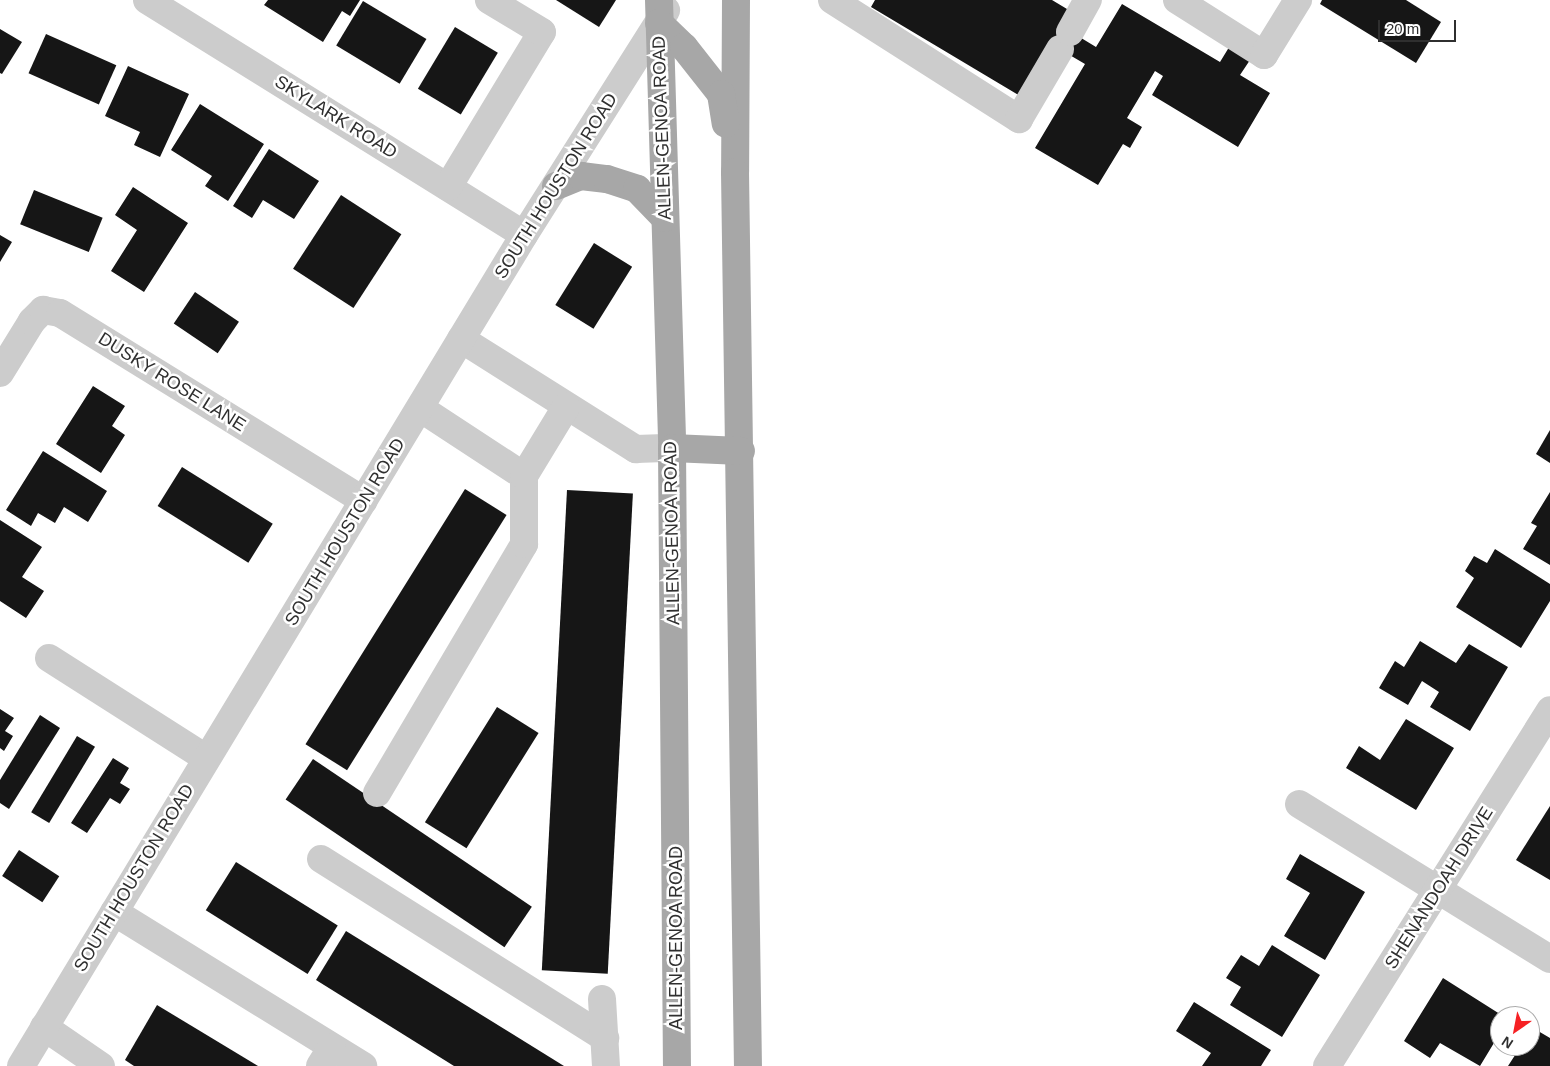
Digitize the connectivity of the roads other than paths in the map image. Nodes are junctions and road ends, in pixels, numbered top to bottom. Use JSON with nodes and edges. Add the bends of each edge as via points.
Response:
{"nodes":[{"id":1,"x":147,"y":0,"type":"edge"},
{"id":2,"x":489,"y":0,"type":"edge"},
{"id":3,"x":672,"y":0,"type":"edge"},
{"id":4,"x":736,"y":0,"type":"edge"},
{"id":5,"x":832,"y":0,"type":"edge"},
{"id":6,"x":1177,"y":0,"type":"edge"},
{"id":7,"x":1298,"y":0,"type":"edge"},
{"id":8,"x":1084,"y":2,"type":"edge"},
{"id":9,"x":659,"y":12,"type":"edge"},
{"id":10,"x":735,"y":172,"type":"junction"},
{"id":11,"x":556,"y":186,"type":"junction"},
{"id":12,"x":448,"y":187,"type":"junction"},
{"id":13,"x":665,"y":218,"type":"junction"},
{"id":14,"x":524,"y":235,"type":"junction"},
{"id":15,"x":461,"y":339,"type":"junction"},
{"id":16,"x":0,"y":373,"type":"edge"},
{"id":17,"x":566,"y":407,"type":"junction"},
{"id":18,"x":420,"y":408,"type":"junction"},
{"id":19,"x":672,"y":448,"type":"junction"},
{"id":20,"x":742,"y":451,"type":"junction"},
{"id":21,"x":524,"y":476,"type":"junction"},
{"id":22,"x":364,"y":501,"type":"junction"},
{"id":23,"x":49,"y":658,"type":"dead end"},
{"id":24,"x":1550,"y":710,"type":"edge"},
{"id":25,"x":206,"y":758,"type":"junction"},
{"id":26,"x":377,"y":793,"type":"dead end"},
{"id":27,"x":1299,"y":804,"type":"dead end"},
{"id":28,"x":321,"y":859,"type":"dead end"},
{"id":29,"x":1439,"y":890,"type":"junction"},
{"id":30,"x":114,"y":912,"type":"junction"},
{"id":31,"x":1550,"y":959,"type":"edge"},
{"id":32,"x":602,"y":999,"type":"dead end"},
{"id":33,"x":44,"y":1027,"type":"junction"},
{"id":34,"x":605,"y":1038,"type":"junction"},
{"id":35,"x":326,"y":1056,"type":"edge"},
{"id":36,"x":21,"y":1066,"type":"edge"},
{"id":37,"x":101,"y":1066,"type":"edge"},
{"id":38,"x":363,"y":1066,"type":"edge"},
{"id":39,"x":606,"y":1066,"type":"edge"},
{"id":40,"x":677,"y":1066,"type":"edge"},
{"id":41,"x":748,"y":1066,"type":"edge"},
{"id":42,"x":1328,"y":1066,"type":"edge"}],
"edges":[{"from":1,"to":12,"type":"street","name":"SKYLARK ROAD"},
{"from":2,"to":12,"type":"street","via":[[542,32]]},
{"from":3,"to":9,"type":"street","name":"SOUTH HOUSTON ROAD"},
{"from":4,"to":10,"type":"main road"},
{"from":5,"to":8,"type":"street","via":[[1020,119]]},
{"from":6,"to":7,"type":"street","via":[[1264,55]]},
{"from":9,"to":10,"type":"main road","via":[[721,94]]},
{"from":9,"to":11,"type":"street","name":"SOUTH HOUSTON ROAD"},
{"from":9,"to":13,"type":"main road","name":"ALLEN-GENOA ROAD"},
{"from":10,"to":20,"type":"main road"},
{"from":11,"to":13,"type":"main road","via":[[581,176],[608,179],[636,189]]},
{"from":11,"to":14,"type":"street","name":"SOUTH HOUSTON ROAD"},
{"from":12,"to":14,"type":"street","name":"SKYLARK ROAD"},
{"from":13,"to":19,"type":"main road","name":"ALLEN-GENOA ROAD"},
{"from":14,"to":15,"type":"street","name":"SOUTH HOUSTON ROAD"},
{"from":15,"to":17,"type":"street"},
{"from":15,"to":18,"type":"street","name":"SOUTH HOUSTON ROAD"},
{"from":16,"to":22,"type":"street","name":"DUSKY ROSE LANE","via":[[38,315],[43,310],[60,312]]},
{"from":17,"to":19,"type":"street","via":[[636,449]]},
{"from":17,"to":21,"type":"street"},
{"from":18,"to":21,"type":"street"},
{"from":18,"to":22,"type":"street","name":"SOUTH HOUSTON ROAD"},
{"from":19,"to":20,"type":"main road"},
{"from":19,"to":40,"type":"main road","name":"ALLEN-GENOA ROAD"},
{"from":20,"to":41,"type":"main road"},
{"from":21,"to":26,"type":"street","via":[[524,544]]},
{"from":22,"to":25,"type":"street","name":"SOUTH HOUSTON ROAD"},
{"from":23,"to":25,"type":"street"},
{"from":24,"to":29,"type":"street","name":"SHENANDOAH DRIVE"},
{"from":25,"to":30,"type":"street","name":"SOUTH HOUSTON ROAD"},
{"from":27,"to":29,"type":"street"},
{"from":28,"to":34,"type":"street"},
{"from":29,"to":31,"type":"street"},
{"from":29,"to":42,"type":"street","name":"SHENANDOAH DRIVE"},
{"from":30,"to":33,"type":"street","name":"SOUTH HOUSTON ROAD"},
{"from":30,"to":35,"type":"street"},
{"from":32,"to":34,"type":"street"},
{"from":33,"to":36,"type":"street","name":"SOUTH HOUSTON ROAD"},
{"from":33,"to":37,"type":"street"},
{"from":34,"to":39,"type":"street"},
{"from":35,"to":38,"type":"street"}]}
